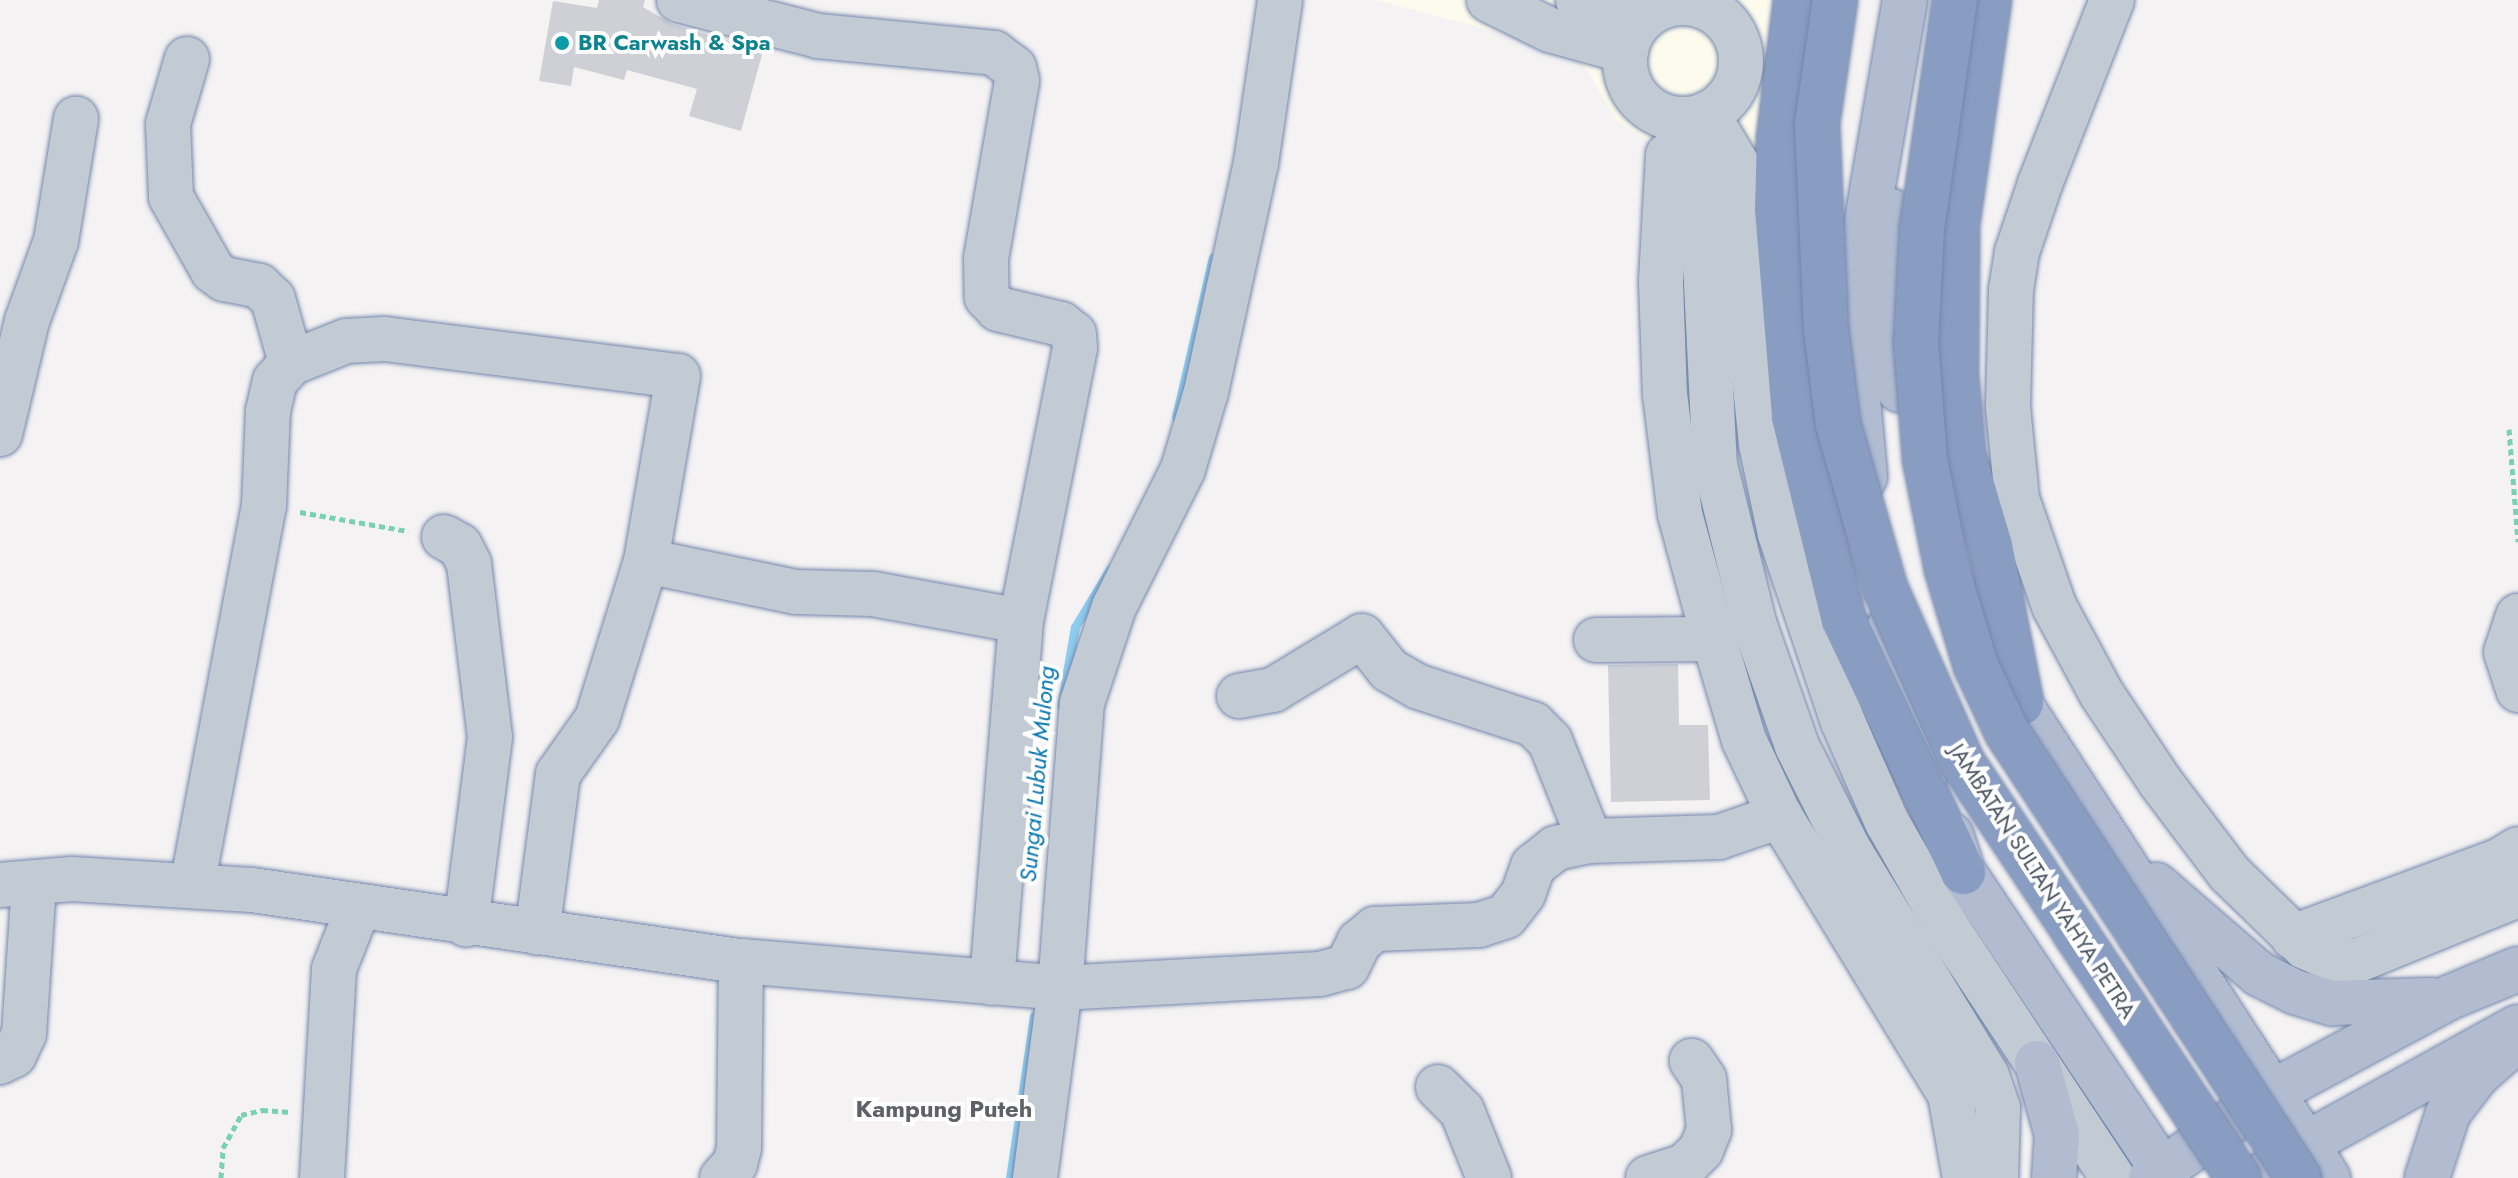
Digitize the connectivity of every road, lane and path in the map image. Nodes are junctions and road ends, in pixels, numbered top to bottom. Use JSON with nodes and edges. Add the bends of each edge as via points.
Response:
{"nodes":[{"id":1,"x":679,"y":0,"type":"edge"},
{"id":2,"x":1280,"y":0,"type":"edge"},
{"id":3,"x":1489,"y":0,"type":"edge"},
{"id":4,"x":1578,"y":0,"type":"edge"},
{"id":5,"x":1796,"y":0,"type":"edge"},
{"id":6,"x":1835,"y":0,"type":"edge"},
{"id":7,"x":1905,"y":0,"type":"edge"},
{"id":8,"x":1955,"y":0,"type":"edge"},
{"id":9,"x":1989,"y":0,"type":"edge"},
{"id":10,"x":2112,"y":0,"type":"edge"},
{"id":11,"x":1670,"y":13,"type":"edge"},
{"id":12,"x":187,"y":59,"type":"dead end"},
{"id":13,"x":1889,"y":116,"type":"junction"},
{"id":14,"x":76,"y":119,"type":"dead end"},
{"id":15,"x":1686,"y":129,"type":"junction"},
{"id":16,"x":13,"y":310,"type":"edge"},
{"id":17,"x":291,"y":363,"type":"junction"},
{"id":18,"x":1,"y":423,"type":"edge"},
{"id":19,"x":2509,"y":429,"type":"dead end"},
{"id":20,"x":264,"y":506,"type":"junction"},
{"id":21,"x":444,"y":537,"type":"joint"},
{"id":22,"x":2518,"y":542,"type":"edge"},
{"id":23,"x":646,"y":561,"type":"junction"},
{"id":24,"x":2518,"y":616,"type":"edge"},
{"id":25,"x":1021,"y":621,"type":"junction"},
{"id":26,"x":1714,"y":639,"type":"junction"},
{"id":27,"x":1596,"y":640,"type":"dead end"},
{"id":28,"x":2518,"y":690,"type":"edge"},
{"id":29,"x":1239,"y":696,"type":"dead end"},
{"id":30,"x":2021,"y":703,"type":"junction"},
{"id":31,"x":1780,"y":816,"type":"junction"},
{"id":32,"x":1590,"y":841,"type":"junction"},
{"id":33,"x":2115,"y":849,"type":"junction"},
{"id":34,"x":2518,"y":849,"type":"edge"},
{"id":35,"x":1963,"y":872,"type":"junction"},
{"id":36,"x":17,"y":884,"type":"edge"},
{"id":37,"x":192,"y":886,"type":"junction"},
{"id":38,"x":2518,"y":895,"type":"edge"},
{"id":39,"x":359,"y":906,"type":"junction"},
{"id":40,"x":466,"y":924,"type":"junction"},
{"id":41,"x":537,"y":933,"type":"junction"},
{"id":42,"x":2293,"y":937,"type":"junction"},
{"id":43,"x":741,"y":961,"type":"junction"},
{"id":44,"x":2518,"y":969,"type":"edge"},
{"id":45,"x":992,"y":983,"type":"junction"},
{"id":46,"x":1055,"y":988,"type":"junction"},
{"id":47,"x":2448,"y":998,"type":"junction"},
{"id":48,"x":2518,"y":1027,"type":"edge"},
{"id":49,"x":2518,"y":1039,"type":"edge"},
{"id":50,"x":1692,"y":1061,"type":"dead end"},
{"id":51,"x":0,"y":1062,"type":"edge"},
{"id":52,"x":2037,"y":1063,"type":"junction"},
{"id":53,"x":1438,"y":1087,"type":"dead end"},
{"id":54,"x":2273,"y":1092,"type":"junction"},
{"id":55,"x":324,"y":1116,"type":"junction"},
{"id":56,"x":2311,"y":1167,"type":"edge"},
{"id":57,"x":1971,"y":1175,"type":"edge"},
{"id":58,"x":2160,"y":1175,"type":"edge"},
{"id":59,"x":221,"y":1178,"type":"edge"},
{"id":60,"x":322,"y":1178,"type":"edge"},
{"id":61,"x":722,"y":1178,"type":"edge"},
{"id":62,"x":1035,"y":1178,"type":"edge"},
{"id":63,"x":1489,"y":1178,"type":"edge"},
{"id":64,"x":1648,"y":1178,"type":"edge"},
{"id":65,"x":2054,"y":1178,"type":"edge"},
{"id":66,"x":2113,"y":1178,"type":"edge"},
{"id":67,"x":2238,"y":1178,"type":"edge"},
{"id":68,"x":2259,"y":1178,"type":"edge"},
{"id":69,"x":2427,"y":1178,"type":"edge"}],
"edges":[{"from":1,"to":25,"type":"street","via":[[818,36],[994,53],[1014,68],[1017,81],[986,258],[987,297],[998,309],[1061,324],[1074,334],[1075,348]]},
{"from":2,"to":46,"type":"street","via":[[1256,163],[1206,392],[1183,469],[1114,607],[1082,703]]},
{"from":3,"to":11,"type":"street","via":[[1550,30]]},
{"from":4,"to":11,"type":"street"},
{"from":5,"to":35,"type":"highway","via":[[1779,138],[1777,209],[1794,417],[1844,620]]},
{"from":6,"to":67,"type":"highway","name":"JAMBATAN SULTAN YAHYA PETRA","bridge":true,"via":[[1817,124],[1826,329],[1838,424],[1885,588],[1962,762]]},
{"from":7,"to":13,"type":"main road"},
{"from":8,"to":56,"type":"highway","bridge":true,"via":[[1922,229],[1916,342],[1925,459],[1951,583],[1976,666],[2007,732]]},
{"from":9,"to":30,"type":"highway","via":[[1957,224],[1953,295],[1963,455],[1990,546]]},
{"from":10,"to":42,"type":"street","via":[[2017,252],[2006,338],[2017,499],[2054,606],[2101,693],[2229,873]]},
{"from":11,"to":15,"type":"street","via":[[1630,85],[1652,110]]},
{"from":11,"to":15,"type":"street","via":[[1722,18],[1740,51],[1734,88]]},
{"from":12,"to":17,"type":"street","via":[[168,124],[171,197],[213,271],[224,279],[259,286],[273,299]]},
{"from":13,"to":30,"type":"main road","via":[[1895,345],[1921,521],[1957,612]]},
{"from":13,"to":35,"type":"main road","via":[[1863,243],[1858,399],[1865,472],[1882,601],[1910,710]]},
{"from":14,"to":16,"type":"street","via":[[56,241]]},
{"from":15,"to":26,"type":"street","via":[[1661,282],[1665,394],[1680,514]]},
{"from":15,"to":52,"type":"street","via":[[1743,174],[1761,444],[1809,631],[1887,822],[1946,926]]},
{"from":15,"to":57,"type":"street","via":[[1701,181],[1715,465],[1754,623],[1797,746],[1848,848],[1987,1076],[1998,1108]]},
{"from":16,"to":18,"type":"street"},
{"from":17,"to":20,"type":"street","via":[[275,381],[268,411]]},
{"from":17,"to":23,"type":"street","via":[[346,341],[385,339],[678,376]]},
{"from":19,"to":22,"type":"path"},
{"from":20,"to":21,"type":"path"},
{"from":20,"to":37,"type":"street"},
{"from":21,"to":40,"type":"street","via":[[460,546],[469,564],[490,737]]},
{"from":23,"to":25,"type":"street","via":[[796,592],[873,594]]},
{"from":23,"to":41,"type":"street","via":[[597,719],[558,774]]},
{"from":24,"to":28,"type":"street","via":[[2506,652]]},
{"from":25,"to":45,"type":"street"},
{"from":26,"to":27,"type":"street","via":[[1639,635]]},
{"from":26,"to":31,"type":"street","via":[[1744,740]]},
{"from":29,"to":32,"type":"street","via":[[1273,690],[1362,636],[1389,670],[1419,687],[1533,724],[1550,741]]},
{"from":30,"to":33,"type":"main road"},
{"from":31,"to":32,"type":"street","via":[[1719,837]]},
{"from":31,"to":57,"type":"street","via":[[1934,1062]]},
{"from":32,"to":46,"type":"street","via":[[1556,848],[1533,866],[1523,894],[1506,916],[1479,925],[1375,929],[1359,942],[1347,967],[1320,974]]},
{"from":33,"to":47,"type":"main road","via":[[2259,974],[2295,992],[2332,1003],[2376,1005]]},
{"from":33,"to":54,"type":"main road"},
{"from":34,"to":42,"type":"street","via":[[2499,861]]},
{"from":35,"to":58,"type":"main road"},
{"from":36,"to":37,"type":"street","via":[[72,879]]},
{"from":36,"to":51,"type":"street","via":[[24,1034],[14,1055]]},
{"from":37,"to":39,"type":"street"},
{"from":38,"to":42,"type":"street","via":[[2356,961],[2323,957]]},
{"from":39,"to":40,"type":"street"},
{"from":39,"to":55,"type":"street","via":[[334,969]]},
{"from":40,"to":41,"type":"street"},
{"from":41,"to":43,"type":"street"},
{"from":43,"to":45,"type":"street"},
{"from":43,"to":61,"type":"street","via":[[739,1148],[735,1164]]},
{"from":44,"to":47,"type":"main road"},
{"from":45,"to":46,"type":"street"},
{"from":46,"to":62,"type":"street"},
{"from":47,"to":54,"type":"main road"},
{"from":48,"to":56,"type":"main road"},
{"from":49,"to":69,"type":"main road","via":[[2477,1075],[2448,1113]]},
{"from":50,"to":64,"type":"street","via":[[1704,1079],[1709,1130],[1701,1150],[1685,1166]]},
{"from":52,"to":65,"type":"main road","via":[[2057,1135]]},
{"from":52,"to":66,"type":"street"},
{"from":53,"to":63,"type":"street","via":[[1462,1111]]},
{"from":54,"to":56,"type":"main road"},
{"from":54,"to":58,"type":"main road"},
{"from":55,"to":59,"type":"path","via":[[262,1110],[241,1115],[223,1148]]},
{"from":55,"to":60,"type":"street"},
{"from":56,"to":68,"type":"main road"}]}
